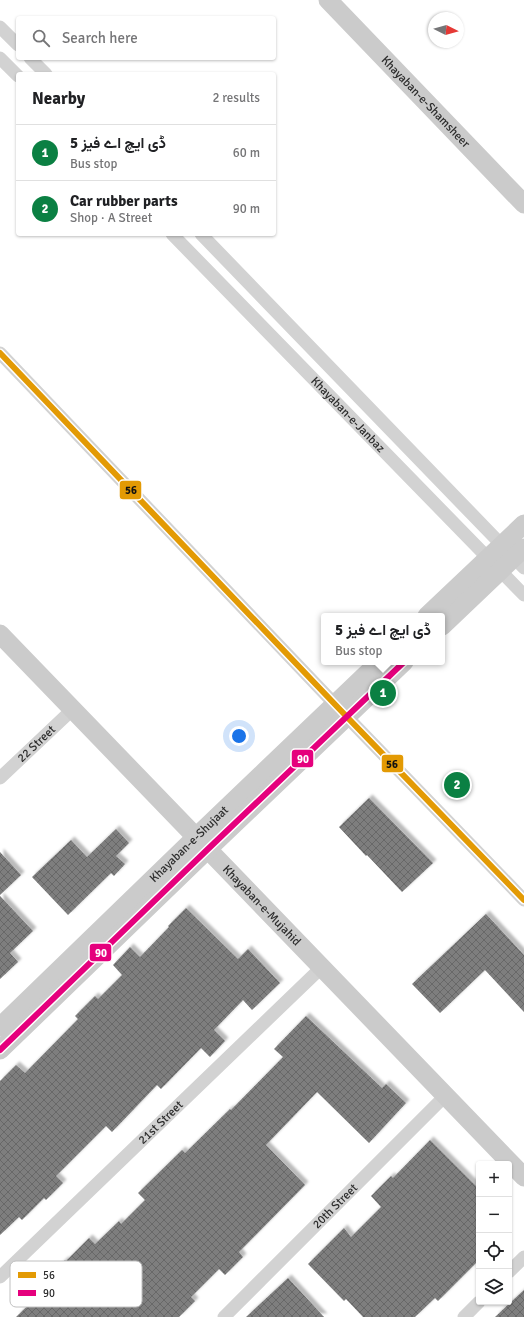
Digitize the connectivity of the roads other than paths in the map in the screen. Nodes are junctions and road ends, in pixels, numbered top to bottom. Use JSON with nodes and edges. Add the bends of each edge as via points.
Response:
{"nodes":[{"id":1,"x":328,"y":0,"type":"edge"},
{"id":2,"x":0,"y":27,"type":"edge"},
{"id":3,"x":16,"y":43,"type":"edge"},
{"id":4,"x":0,"y":58,"type":"edge"},
{"id":5,"x":32,"y":60,"type":"edge"},
{"id":6,"x":44,"y":72,"type":"edge"},
{"id":7,"x":16,"y":74,"type":"edge"},
{"id":8,"x":524,"y":204,"type":"edge"},
{"id":9,"x":174,"y":236,"type":"edge"},
{"id":10,"x":203,"y":236,"type":"edge"},
{"id":11,"x":0,"y":353,"type":"edge"},
{"id":12,"x":524,"y":524,"type":"edge"},
{"id":13,"x":509,"y":558,"type":"edge"},
{"id":14,"x":524,"y":595,"type":"edge"},
{"id":15,"x":431,"y":613,"type":"edge"},
{"id":16,"x":445,"y":623,"type":"edge"},
{"id":17,"x":0,"y":634,"type":"edge"},
{"id":18,"x":377,"y":665,"type":"edge"},
{"id":19,"x":400,"y":665,"type":"edge"},
{"id":20,"x":72,"y":709,"type":"junction"},
{"id":21,"x":340,"y":711,"type":"junction"},
{"id":22,"x":0,"y":778,"type":"edge"},
{"id":23,"x":202,"y":843,"type":"junction"},
{"id":24,"x":524,"y":900,"type":"edge"},
{"id":25,"x":322,"y":967,"type":"junction"},
{"id":26,"x":0,"y":1027,"type":"edge"},
{"id":27,"x":0,"y":1050,"type":"edge"},
{"id":28,"x":445,"y":1096,"type":"junction"},
{"id":29,"x":524,"y":1177,"type":"edge"},
{"id":30,"x":524,"y":1257,"type":"edge"},
{"id":31,"x":17,"y":1261,"type":"edge"},
{"id":32,"x":10,"y":1267,"type":"edge"},
{"id":33,"x":512,"y":1269,"type":"edge"},
{"id":34,"x":0,"y":1277,"type":"edge"},
{"id":35,"x":476,"y":1305,"type":"edge"},
{"id":36,"x":224,"y":1317,"type":"edge"},
{"id":37,"x":464,"y":1317,"type":"edge"}],
"edges":[{"from":1,"to":8,"type":"main road","name":"Khayaban-e-Shamsheer"},
{"from":2,"to":3,"type":"street"},
{"from":4,"to":7,"type":"street"},
{"from":5,"to":6,"type":"street"},
{"from":9,"to":13,"type":"street","name":"Khayaban-e-Janbaz"},
{"from":10,"to":13,"type":"street","name":"Khayaban-e-Janbaz"},
{"from":11,"to":21,"type":"street"},
{"from":12,"to":13,"type":"main road"},
{"from":13,"to":14,"type":"street","name":"Khayaban-e-Janbaz"},
{"from":13,"to":15,"type":"main road"},
{"from":13,"to":16,"type":"main road"},
{"from":17,"to":20,"type":"main road","name":"Khayaban-e-Mujahid"},
{"from":18,"to":21,"type":"main road","name":"Khayaban-e-Shujaat"},
{"from":19,"to":21,"type":"main road","name":"Khayaban-e-Shujaat"},
{"from":20,"to":22,"type":"street","name":"22 Street"},
{"from":20,"to":23,"type":"main road","name":"Khayaban-e-Mujahid"},
{"from":21,"to":23,"type":"main road","name":"Khayaban-e-Shujaat"},
{"from":21,"to":24,"type":"street"},
{"from":23,"to":25,"type":"main road","name":"Khayaban-e-Mujahid"},
{"from":23,"to":26,"type":"main road","name":"Khayaban-e-Shujaat"},
{"from":23,"to":27,"type":"main road","name":"Khayaban-e-Shujaat"},
{"from":25,"to":28,"type":"main road","name":"Khayaban-e-Mujahid"},
{"from":25,"to":31,"type":"street","name":"21st Street"},
{"from":28,"to":29,"type":"main road","name":"Khayaban-e-Mujahid"},
{"from":28,"to":36,"type":"street","name":"20th Street"},
{"from":30,"to":33,"type":"street"},
{"from":32,"to":34,"type":"street","name":"21st Street"},
{"from":35,"to":37,"type":"street"}]}
